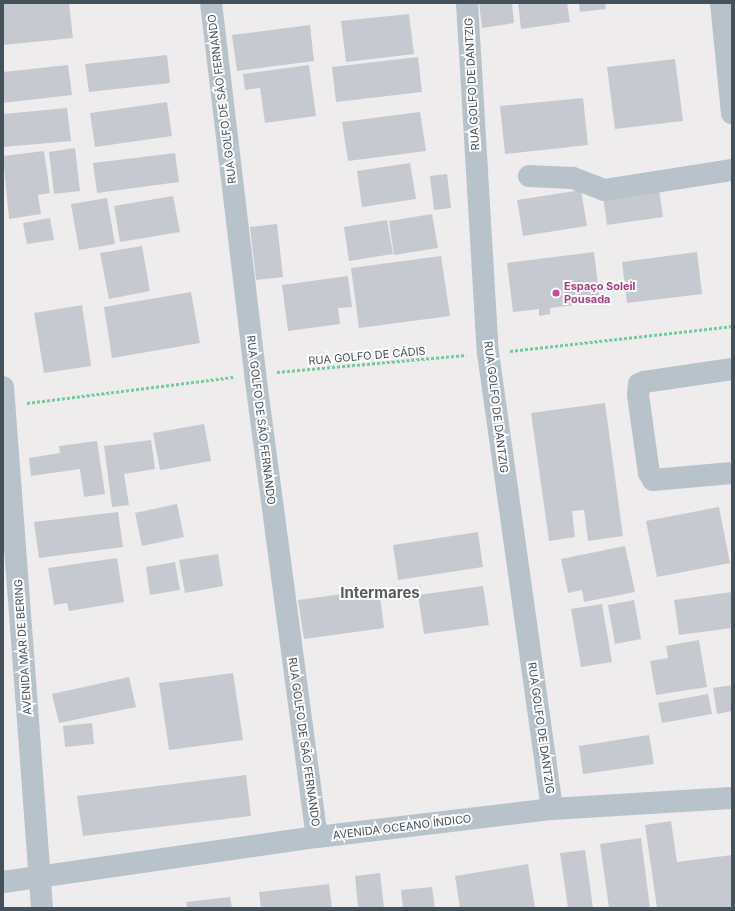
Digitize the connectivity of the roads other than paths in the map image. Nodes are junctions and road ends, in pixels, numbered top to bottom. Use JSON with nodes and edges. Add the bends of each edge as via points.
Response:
{"nodes":[{"id":1,"x":211,"y":3,"type":"edge"},
{"id":2,"x":467,"y":3,"type":"edge"},
{"id":3,"x":721,"y":3,"type":"edge"},
{"id":4,"x":732,"y":113,"type":"edge"},
{"id":5,"x":732,"y":170,"type":"edge"},
{"id":6,"x":529,"y":176,"type":"dead end"},
{"id":7,"x":732,"y":369,"type":"edge"},
{"id":8,"x":4,"y":396,"type":"edge"},
{"id":9,"x":732,"y":473,"type":"edge"},
{"id":10,"x":732,"y":798,"type":"edge"},
{"id":11,"x":552,"y":809,"type":"junction"},
{"id":12,"x":317,"y":837,"type":"junction"},
{"id":13,"x":39,"y":879,"type":"junction"},
{"id":14,"x":3,"y":882,"type":"edge"},
{"id":15,"x":42,"y":908,"type":"edge"}],
"edges":[{"from":1,"to":12,"type":"street","name":"RUA GOLFO DE SÃO FERNANDO","via":[[254,374]]},
{"from":2,"to":11,"type":"street","name":"RUA GOLFO DE DANTZIG","via":[[488,353]]},
{"from":3,"to":4,"type":"street"},
{"from":5,"to":6,"type":"street","via":[[604,190],[573,178]]},
{"from":7,"to":9,"type":"street","via":[[644,382],[640,384],[638,395],[649,473],[653,480]]},
{"from":8,"to":13,"type":"street","name":"AVENIDA MAR DE BERING"},
{"from":10,"to":11,"type":"street","name":"AVENIDA OCEANO ÍNDICO"},
{"from":11,"to":12,"type":"street","name":"AVENIDA OCEANO ÍNDICO"},
{"from":12,"to":13,"type":"street","name":"AVENIDA OCEANO ÍNDICO"},
{"from":13,"to":14,"type":"street","name":"AVENIDA OCEANO ÍNDICO"},
{"from":13,"to":15,"type":"street","name":"AVENIDA MAR DE BERING"}]}
